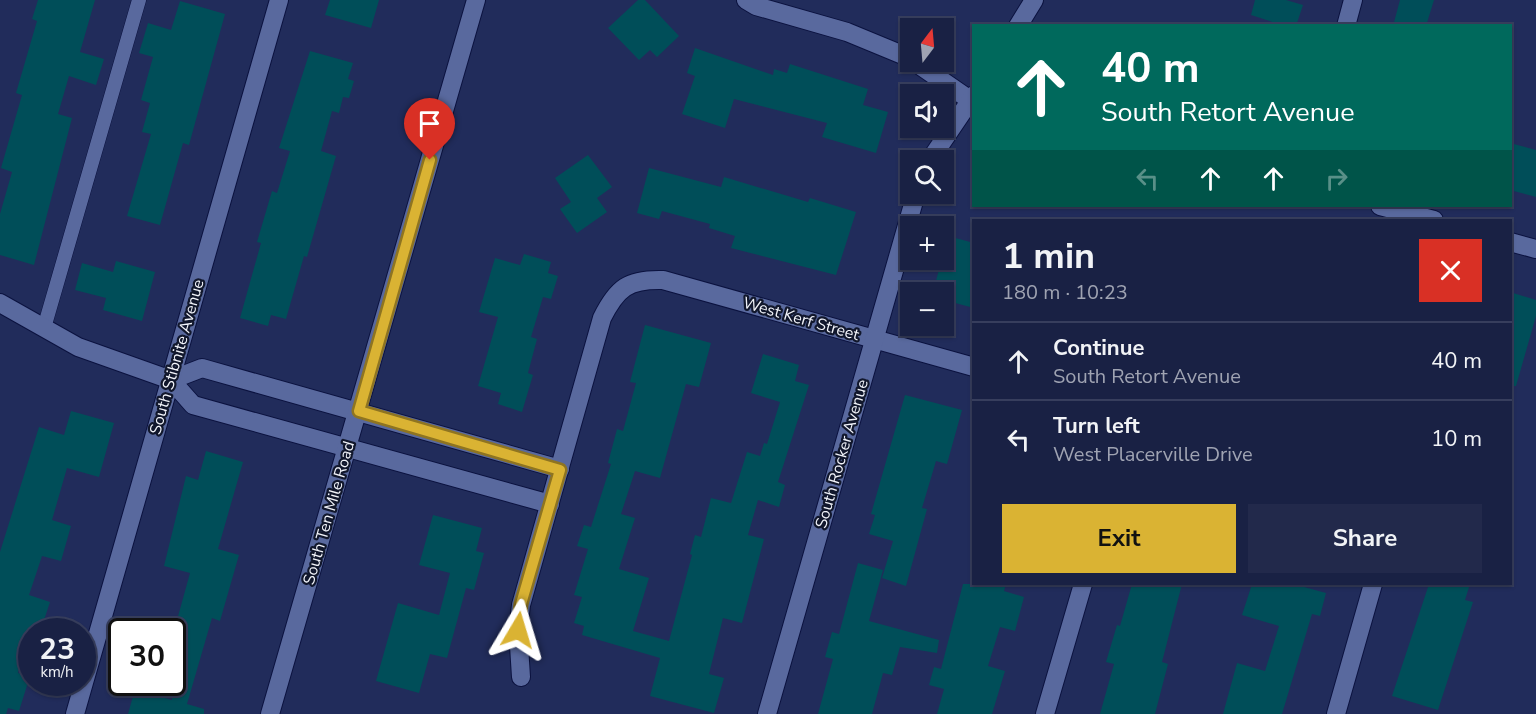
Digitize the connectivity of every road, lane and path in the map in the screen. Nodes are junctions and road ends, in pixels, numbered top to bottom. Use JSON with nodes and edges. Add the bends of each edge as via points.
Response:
{"nodes":[{"id":1,"x":139,"y":0,"type":"edge"},
{"id":2,"x":279,"y":0,"type":"edge"},
{"id":3,"x":476,"y":0,"type":"edge"},
{"id":4,"x":746,"y":0,"type":"edge"},
{"id":5,"x":1034,"y":0,"type":"edge"},
{"id":6,"x":1353,"y":0,"type":"edge"},
{"id":7,"x":1019,"y":24,"type":"edge"},
{"id":8,"x":1347,"y":24,"type":"edge"},
{"id":9,"x":900,"y":54,"type":"edge"},
{"id":10,"x":931,"y":72,"type":"edge"},
{"id":11,"x":972,"y":98,"type":"edge"},
{"id":12,"x":937,"y":150,"type":"edge"},
{"id":13,"x":913,"y":204,"type":"edge"},
{"id":14,"x":1384,"y":207,"type":"edge"},
{"id":15,"x":1430,"y":219,"type":"edge"},
{"id":16,"x":1512,"y":243,"type":"edge"},
{"id":17,"x":1536,"y":249,"type":"edge"},
{"id":18,"x":0,"y":303,"type":"edge"},
{"id":19,"x":44,"y":328,"type":"junction"},
{"id":20,"x":875,"y":339,"type":"junction"},
{"id":21,"x":972,"y":366,"type":"edge"},
{"id":22,"x":171,"y":380,"type":"junction"},
{"id":23,"x":359,"y":411,"type":"junction"},
{"id":24,"x":348,"y":449,"type":"junction"},
{"id":25,"x":560,"y":470,"type":"junction"},
{"id":26,"x":550,"y":504,"type":"junction"},
{"id":27,"x":1083,"y":585,"type":"edge"},
{"id":28,"x":1373,"y":585,"type":"edge"},
{"id":29,"x":521,"y":677,"type":"dead end"},
{"id":30,"x":75,"y":714,"type":"edge"},
{"id":31,"x":270,"y":714,"type":"edge"},
{"id":32,"x":767,"y":714,"type":"edge"},
{"id":33,"x":1045,"y":714,"type":"edge"},
{"id":34,"x":1336,"y":714,"type":"edge"}],
"edges":[{"from":1,"to":19,"type":"lane"},
{"from":2,"to":22,"type":"street","name":"South Stibnite Avenue"},
{"from":3,"to":23,"type":"street","name":"South Ten Mile Road"},
{"from":4,"to":9,"type":"street","via":[[847,32]]},
{"from":5,"to":7,"type":"street"},
{"from":6,"to":8,"type":"street"},
{"from":10,"to":11,"type":"street"},
{"from":11,"to":12,"type":"street"},
{"from":13,"to":20,"type":"street","name":"South Rocker Avenue"},
{"from":14,"to":15,"type":"street"},
{"from":16,"to":17,"type":"street"},
{"from":18,"to":19,"type":"street"},
{"from":19,"to":22,"type":"street","via":[[78,347]]},
{"from":20,"to":21,"type":"street","name":"West Kerf Street"},
{"from":20,"to":25,"type":"street","name":"West Kerf Street","via":[[663,280],[644,279],[627,284],[612,299],[602,318]]},
{"from":20,"to":32,"type":"street","name":"South Rocker Avenue"},
{"from":22,"to":23,"type":"street","via":[[202,368]]},
{"from":22,"to":24,"type":"street","via":[[193,405]]},
{"from":22,"to":30,"type":"street","name":"South Stibnite Avenue"},
{"from":23,"to":24,"type":"street","name":"South Ten Mile Road"},
{"from":23,"to":25,"type":"street"},
{"from":24,"to":26,"type":"street"},
{"from":24,"to":31,"type":"street","name":"South Ten Mile Road"},
{"from":25,"to":26,"type":"street"},
{"from":26,"to":29,"type":"street","via":[[521,604]]},
{"from":27,"to":33,"type":"street"},
{"from":28,"to":34,"type":"street"}]}
